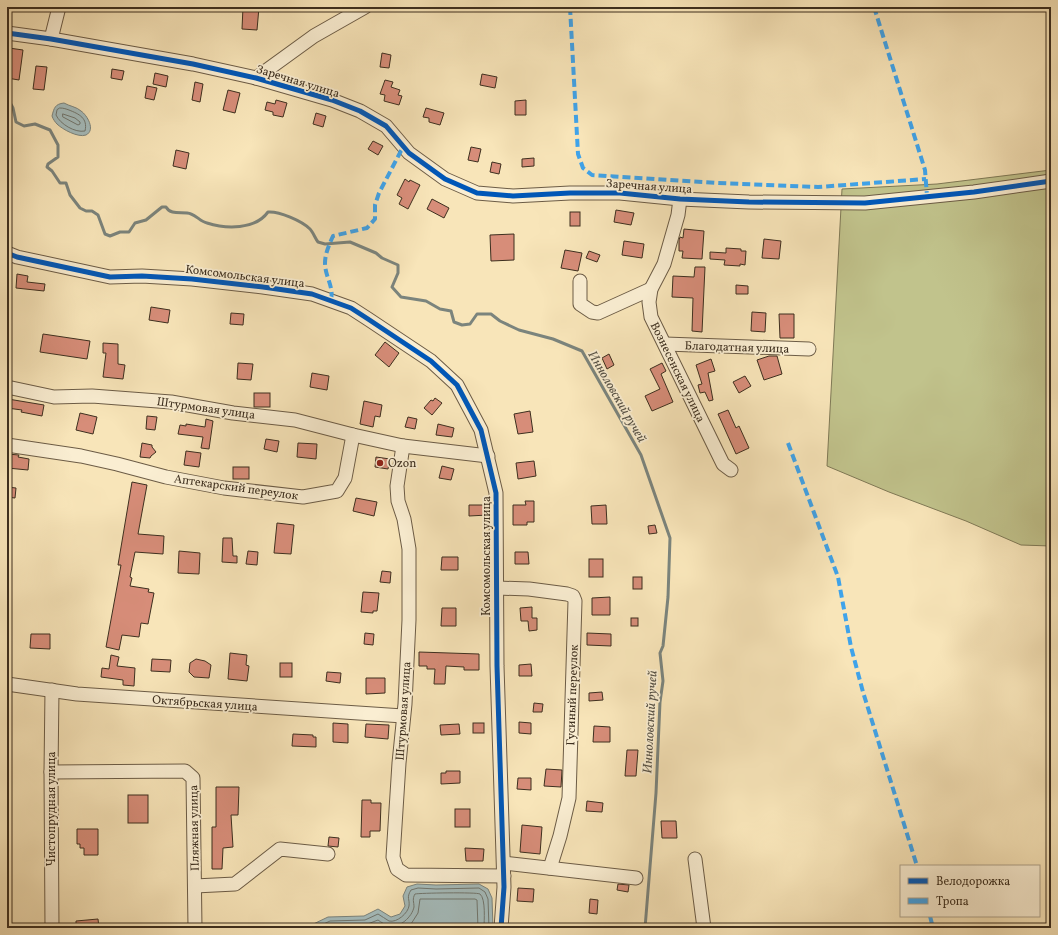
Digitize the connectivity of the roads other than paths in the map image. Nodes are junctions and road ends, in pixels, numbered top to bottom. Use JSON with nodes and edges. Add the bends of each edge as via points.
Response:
{"nodes":[{"id":1,"x":59,"y":7,"type":"edge"},
{"id":2,"x":365,"y":7,"type":"edge"},
{"id":3,"x":7,"y":33,"type":"edge"},
{"id":4,"x":51,"y":39,"type":"junction"},
{"id":5,"x":256,"y":78,"type":"junction"},
{"id":6,"x":1051,"y":181,"type":"edge"},
{"id":7,"x":680,"y":199,"type":"junction"},
{"id":8,"x":7,"y":253,"type":"edge"},
{"id":9,"x":580,"y":280,"type":"dead end"},
{"id":10,"x":651,"y":289,"type":"junction"},
{"id":11,"x":665,"y":344,"type":"junction"},
{"id":12,"x":809,"y":349,"type":"dead end"},
{"id":13,"x":7,"y":387,"type":"edge"},
{"id":14,"x":353,"y":435,"type":"junction"},
{"id":15,"x":7,"y":445,"type":"edge"},
{"id":16,"x":403,"y":446,"type":"junction"},
{"id":17,"x":488,"y":456,"type":"junction"},
{"id":18,"x":730,"y":470,"type":"dead end"},
{"id":19,"x":497,"y":588,"type":"junction"},
{"id":20,"x":7,"y":684,"type":"edge"},
{"id":21,"x":52,"y":690,"type":"junction"},
{"id":22,"x":403,"y":716,"type":"junction"},
{"id":23,"x":51,"y":772,"type":"junction"},
{"id":24,"x":328,"y":854,"type":"dead end"},
{"id":25,"x":695,"y":859,"type":"dead end"},
{"id":26,"x":504,"y":863,"type":"junction"},
{"id":27,"x":550,"y":868,"type":"junction"},
{"id":28,"x":504,"y":876,"type":"junction"},
{"id":29,"x":636,"y":878,"type":"dead end"},
{"id":30,"x":195,"y":886,"type":"junction"},
{"id":31,"x":52,"y":928,"type":"edge"},
{"id":32,"x":195,"y":928,"type":"edge"},
{"id":33,"x":501,"y":928,"type":"edge"},
{"id":34,"x":704,"y":928,"type":"edge"}],
"edges":[{"from":1,"to":4,"type":"street"},
{"from":2,"to":5,"type":"street","via":[[314,36]]},
{"from":3,"to":4,"type":"street","name":"Заречная улица"},
{"from":4,"to":5,"type":"street","name":"Заречная улица"},
{"from":5,"to":7,"type":"street","name":"Заречная улица","via":[[332,100],[360,111],[386,126],[409,153],[445,179],[477,193],[513,196],[620,193]]},
{"from":6,"to":7,"type":"street","name":"Заречная улица","via":[[865,203]]},
{"from":7,"to":10,"type":"street","name":"Вознесенская улица","via":[[664,264]]},
{"from":8,"to":17,"type":"street","name":"Комсомольская улица","via":[[110,277],[192,279],[312,294],[351,308],[431,361],[457,385],[481,430]]},
{"from":9,"to":10,"type":"street","via":[[580,304],[598,313]]},
{"from":10,"to":11,"type":"street","name":"Вознесенская улица","via":[[649,302],[652,317]]},
{"from":11,"to":12,"type":"street","name":"Благодатная улица"},
{"from":11,"to":18,"type":"street","name":"Вознесенская улица","via":[[722,464]]},
{"from":13,"to":14,"type":"street","name":"Штурмовая улица","via":[[54,397],[92,396],[170,402],[295,420]]},
{"from":14,"to":15,"type":"street","name":"Аптекарский переулок","via":[[346,478],[336,491],[303,497],[224,488],[81,456]]},
{"from":14,"to":16,"type":"street","name":"Штурмовая улица"},
{"from":16,"to":17,"type":"street","name":"Штурмовая улица"},
{"from":16,"to":22,"type":"street","name":"Штурмовая улица","via":[[397,486],[409,549],[409,620]]},
{"from":17,"to":19,"type":"street","name":"Комсомольская улица","via":[[496,493]]},
{"from":19,"to":26,"type":"street","name":"Комсомольская улица","via":[[497,674]]},
{"from":19,"to":27,"type":"street","name":"Гусиный переулок","via":[[567,594],[573,596],[575,601],[569,798]]},
{"from":20,"to":21,"type":"street","name":"Октябрьская улица"},
{"from":21,"to":22,"type":"street","name":"Октябрьская улица","via":[[77,694]]},
{"from":21,"to":23,"type":"street","name":"Чистопрудная улица"},
{"from":22,"to":28,"type":"street","name":"Штурмовая улица","via":[[393,857],[397,869],[406,875]]},
{"from":23,"to":30,"type":"street","name":"Пляжная улица","via":[[185,771],[194,778]]},
{"from":23,"to":31,"type":"street","name":"Чистопрудная улица"},
{"from":24,"to":30,"type":"street","via":[[280,849],[235,884]]},
{"from":25,"to":34,"type":"street"},
{"from":26,"to":27,"type":"street"},
{"from":26,"to":28,"type":"street","name":"Комсомольская улица"},
{"from":27,"to":29,"type":"street"},
{"from":28,"to":33,"type":"street","name":"Комсомольская улица"},
{"from":30,"to":32,"type":"street","name":"Пляжная улица"}]}
